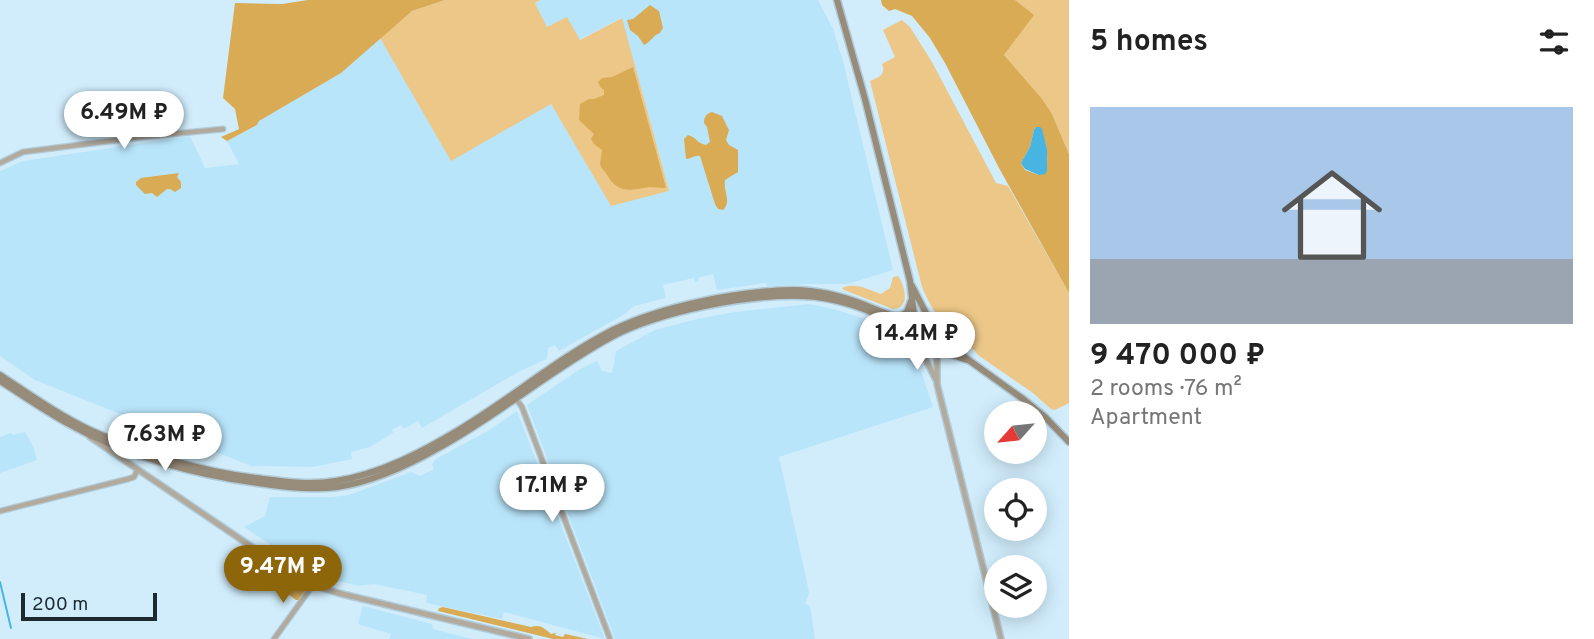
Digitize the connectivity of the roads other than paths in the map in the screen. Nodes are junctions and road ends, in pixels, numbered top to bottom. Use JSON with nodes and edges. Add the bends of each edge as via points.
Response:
{"nodes":[{"id":1,"x":837,"y":0,"type":"edge"},
{"id":2,"x":223,"y":130,"type":"dead end"},
{"id":3,"x":0,"y":163,"type":"edge"},
{"id":4,"x":910,"y":281,"type":"junction"},
{"id":5,"x":912,"y":295,"type":"junction"},
{"id":6,"x":894,"y":316,"type":"junction"},
{"id":7,"x":914,"y":320,"type":"junction"},
{"id":8,"x":930,"y":323,"type":"junction"},
{"id":9,"x":912,"y":329,"type":"junction"},
{"id":10,"x":937,"y":341,"type":"junction"},
{"id":11,"x":918,"y":346,"type":"junction"},
{"id":12,"x":937,"y":351,"type":"junction"},
{"id":13,"x":956,"y":356,"type":"junction"},
{"id":14,"x":967,"y":360,"type":"junction"},
{"id":15,"x":936,"y":367,"type":"junction"},
{"id":16,"x":0,"y":375,"type":"edge"},
{"id":17,"x":0,"y":381,"type":"edge"},
{"id":18,"x":937,"y":384,"type":"junction"},
{"id":19,"x":516,"y":399,"type":"junction"},
{"id":20,"x":81,"y":430,"type":"junction"},
{"id":21,"x":1069,"y":442,"type":"edge"},
{"id":22,"x":121,"y":445,"type":"junction"},
{"id":23,"x":118,"y":457,"type":"junction"},
{"id":24,"x":138,"y":471,"type":"junction"},
{"id":25,"x":0,"y":511,"type":"edge"},
{"id":26,"x":313,"y":585,"type":"junction"},
{"id":27,"x":274,"y":639,"type":"edge"},
{"id":28,"x":529,"y":639,"type":"edge"},
{"id":29,"x":610,"y":639,"type":"edge"},
{"id":30,"x":1002,"y":639,"type":"edge"}],
"edges":[{"from":1,"to":4,"type":"main road"},
{"from":2,"to":3,"type":"street","via":[[23,152]]},
{"from":4,"to":5,"type":"main road"},
{"from":4,"to":8,"type":"main road"},
{"from":5,"to":6,"type":"main road","via":[[907,312]]},
{"from":5,"to":7,"type":"main road"},
{"from":6,"to":7,"type":"main road"},
{"from":6,"to":22,"type":"main road","via":[[845,298],[803,290],[669,309],[588,344],[414,455],[337,481],[303,483],[229,474]]},
{"from":7,"to":8,"type":"main road"},
{"from":7,"to":9,"type":"main road"},
{"from":8,"to":9,"type":"main road"},
{"from":8,"to":10,"type":"main road","via":[[939,334]]},
{"from":8,"to":14,"type":"main road"},
{"from":9,"to":11,"type":"main road","via":[[911,338]]},
{"from":10,"to":11,"type":"main road","via":[[932,347]]},
{"from":10,"to":12,"type":"street"},
{"from":11,"to":12,"type":"main road"},
{"from":11,"to":18,"type":"street"},
{"from":11,"to":19,"type":"main road","via":[[881,317],[841,302],[793,296],[735,302],[671,314],[630,328]]},
{"from":12,"to":13,"type":"main road"},
{"from":12,"to":15,"type":"street"},
{"from":13,"to":14,"type":"main road"},
{"from":13,"to":15,"type":"street","via":[[941,359]]},
{"from":14,"to":21,"type":"main road","via":[[1023,399]]},
{"from":15,"to":18,"type":"street"},
{"from":16,"to":22,"type":"main road","via":[[67,418]]},
{"from":17,"to":20,"type":"main road"},
{"from":18,"to":30,"type":"street"},
{"from":19,"to":22,"type":"main road","via":[[417,459],[338,487],[230,480],[174,466]]},
{"from":19,"to":29,"type":"street"},
{"from":20,"to":22,"type":"main road"},
{"from":20,"to":23,"type":"street"},
{"from":22,"to":23,"type":"street"},
{"from":23,"to":24,"type":"street"},
{"from":24,"to":25,"type":"street","via":[[128,479]]},
{"from":24,"to":26,"type":"street"},
{"from":26,"to":27,"type":"street"},
{"from":26,"to":28,"type":"street"}]}
